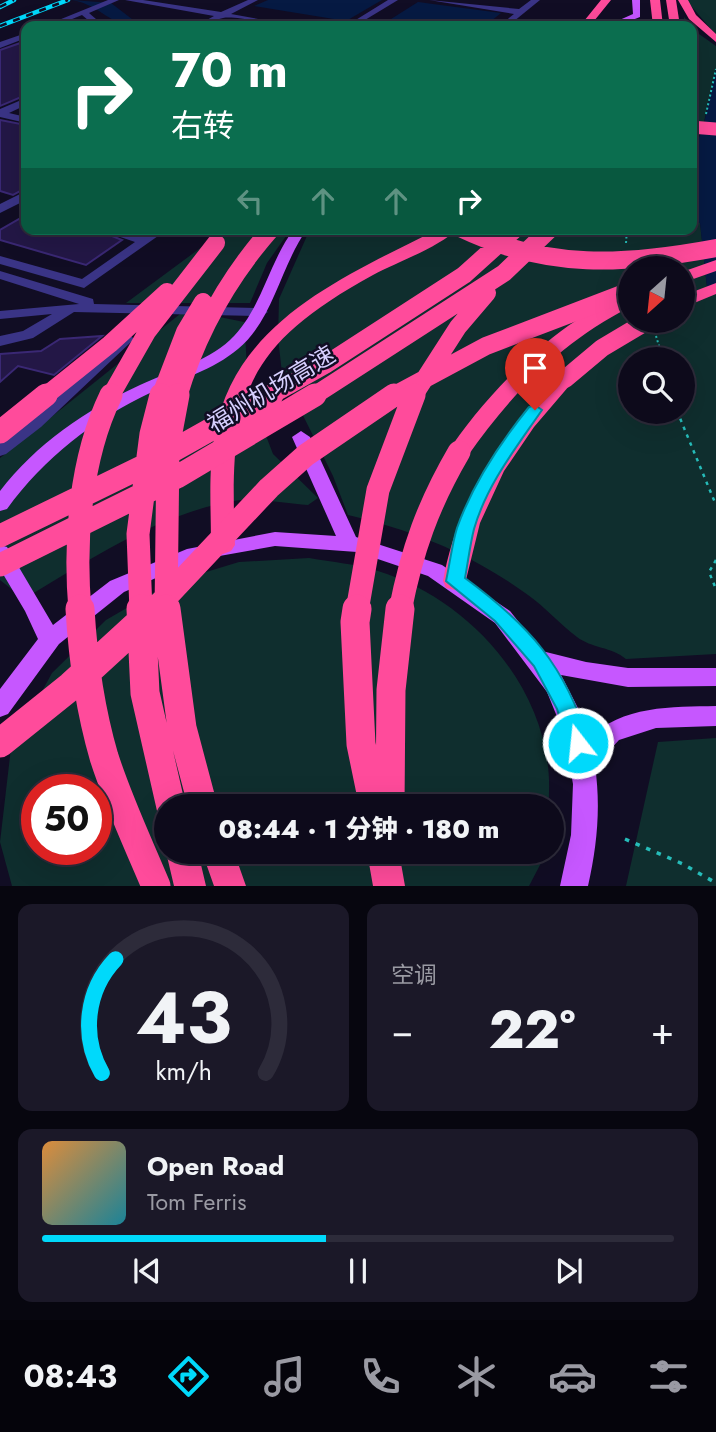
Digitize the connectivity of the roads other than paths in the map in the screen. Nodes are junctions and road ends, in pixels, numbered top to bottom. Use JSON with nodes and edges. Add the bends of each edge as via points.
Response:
{"nodes":[{"id":1,"x":129,"y":0,"type":"edge"},
{"id":2,"x":254,"y":0,"type":"edge"},
{"id":3,"x":394,"y":0,"type":"edge"},
{"id":4,"x":433,"y":0,"type":"edge"},
{"id":5,"x":536,"y":0,"type":"edge"},
{"id":6,"x":606,"y":0,"type":"edge"},
{"id":7,"x":613,"y":0,"type":"edge"},
{"id":8,"x":636,"y":0,"type":"edge"},
{"id":9,"x":655,"y":0,"type":"edge"},
{"id":10,"x":671,"y":0,"type":"edge"},
{"id":11,"x":682,"y":0,"type":"edge"},
{"id":12,"x":112,"y":1,"type":"edge"},
{"id":13,"x":83,"y":12,"type":"junction"},
{"id":14,"x":520,"y":12,"type":"junction"},
{"id":15,"x":222,"y":15,"type":"junction"},
{"id":16,"x":60,"y":21,"type":"edge"},
{"id":17,"x":94,"y":21,"type":"edge"},
{"id":18,"x":210,"y":21,"type":"edge"},
{"id":19,"x":260,"y":21,"type":"edge"},
{"id":20,"x":358,"y":21,"type":"edge"},
{"id":21,"x":509,"y":21,"type":"edge"},
{"id":22,"x":589,"y":21,"type":"edge"},
{"id":23,"x":606,"y":21,"type":"edge"},
{"id":24,"x":622,"y":21,"type":"edge"},
{"id":25,"x":657,"y":21,"type":"edge"},
{"id":26,"x":674,"y":21,"type":"edge"},
{"id":27,"x":696,"y":21,"type":"edge"},
{"id":28,"x":697,"y":22,"type":"edge"},
{"id":29,"x":21,"y":37,"type":"edge"},
{"id":30,"x":716,"y":39,"type":"edge"},
{"id":31,"x":0,"y":45,"type":"edge"},
{"id":32,"x":21,"y":104,"type":"edge"},
{"id":33,"x":0,"y":114,"type":"edge"},
{"id":34,"x":21,"y":119,"type":"edge"},
{"id":35,"x":716,"y":129,"type":"edge"},
{"id":36,"x":697,"y":134,"type":"edge"},
{"id":37,"x":697,"y":136,"type":"edge"},
{"id":38,"x":716,"y":141,"type":"edge"},
{"id":39,"x":21,"y":197,"type":"edge"},
{"id":40,"x":3,"y":205,"type":"edge"},
{"id":41,"x":21,"y":208,"type":"edge"},
{"id":42,"x":124,"y":235,"type":"edge"},
{"id":43,"x":154,"y":235,"type":"edge"},
{"id":44,"x":250,"y":235,"type":"edge"},
{"id":45,"x":265,"y":235,"type":"edge"},
{"id":46,"x":297,"y":235,"type":"edge"},
{"id":47,"x":430,"y":235,"type":"edge"},
{"id":48,"x":439,"y":235,"type":"edge"},
{"id":49,"x":476,"y":235,"type":"edge"},
{"id":50,"x":508,"y":235,"type":"edge"},
{"id":51,"x":544,"y":235,"type":"edge"},
{"id":52,"x":223,"y":236,"type":"edge"},
{"id":53,"x":146,"y":241,"type":"junction"},
{"id":54,"x":716,"y":248,"type":"edge"},
{"id":55,"x":400,"y":256,"type":"junction"},
{"id":56,"x":0,"y":260,"type":"edge"},
{"id":57,"x":716,"y":264,"type":"edge"},
{"id":58,"x":695,"y":271,"type":"edge"},
{"id":59,"x":504,"y":273,"type":"junction"},
{"id":60,"x":0,"y":275,"type":"edge"},
{"id":61,"x":716,"y":290,"type":"edge"},
{"id":62,"x":618,"y":295,"type":"edge"},
{"id":63,"x":695,"y":298,"type":"edge"},
{"id":64,"x":618,"y":307,"type":"edge"},
{"id":65,"x":74,"y":308,"type":"junction"},
{"id":66,"x":108,"y":308,"type":"junction"},
{"id":67,"x":152,"y":309,"type":"junction"},
{"id":68,"x":261,"y":312,"type":"junction"},
{"id":69,"x":0,"y":315,"type":"edge"},
{"id":70,"x":633,"y":333,"type":"edge"},
{"id":71,"x":0,"y":341,"type":"edge"},
{"id":72,"x":0,"y":432,"type":"edge"},
{"id":73,"x":301,"y":437,"type":"dead end"},
{"id":74,"x":0,"y":450,"type":"edge"},
{"id":75,"x":0,"y":503,"type":"edge"},
{"id":76,"x":0,"y":536,"type":"edge"},
{"id":77,"x":348,"y":542,"type":"junction"},
{"id":78,"x":223,"y":545,"type":"junction"},
{"id":79,"x":0,"y":552,"type":"edge"},
{"id":80,"x":0,"y":565,"type":"edge"},
{"id":81,"x":8,"y":576,"type":"edge"},
{"id":82,"x":455,"y":581,"type":"junction"},
{"id":83,"x":49,"y":640,"type":"junction"},
{"id":84,"x":541,"y":660,"type":"junction"},
{"id":85,"x":716,"y":677,"type":"edge"},
{"id":86,"x":0,"y":707,"type":"edge"},
{"id":87,"x":716,"y":716,"type":"edge"},
{"id":88,"x":0,"y":743,"type":"edge"},
{"id":89,"x":583,"y":762,"type":"junction"},
{"id":90,"x":168,"y":794,"type":"edge"},
{"id":91,"x":199,"y":794,"type":"edge"},
{"id":92,"x":371,"y":794,"type":"edge"},
{"id":93,"x":390,"y":794,"type":"edge"},
{"id":94,"x":185,"y":864,"type":"edge"},
{"id":95,"x":222,"y":864,"type":"edge"},
{"id":96,"x":385,"y":864,"type":"edge"},
{"id":97,"x":391,"y":864,"type":"edge"},
{"id":98,"x":156,"y":886,"type":"edge"},
{"id":99,"x":190,"y":886,"type":"edge"},
{"id":100,"x":230,"y":886,"type":"edge"},
{"id":101,"x":390,"y":886,"type":"edge"},
{"id":102,"x":574,"y":886,"type":"edge"}],
"edges":[{"from":1,"to":15,"type":"lane"},
{"from":2,"to":15,"type":"lane"},
{"from":3,"to":20,"type":"lane"},
{"from":4,"to":14,"type":"lane"},
{"from":5,"to":14,"type":"lane"},
{"from":6,"to":22,"type":"highway"},
{"from":7,"to":23,"type":"highway"},
{"from":8,"to":24,"type":"main road","via":[[637,15]]},
{"from":9,"to":25,"type":"highway"},
{"from":10,"to":26,"type":"highway"},
{"from":11,"to":27,"type":"highway"},
{"from":12,"to":13,"type":"lane"},
{"from":13,"to":16,"type":"lane"},
{"from":13,"to":17,"type":"lane"},
{"from":14,"to":21,"type":"lane"},
{"from":15,"to":18,"type":"lane"},
{"from":15,"to":19,"type":"lane"},
{"from":28,"to":30,"type":"highway"},
{"from":29,"to":31,"type":"lane"},
{"from":32,"to":33,"type":"lane"},
{"from":33,"to":34,"type":"lane"},
{"from":35,"to":36,"type":"highway","bridge":true},
{"from":37,"to":38,"type":"highway"},
{"from":39,"to":40,"type":"lane"},
{"from":40,"to":41,"type":"lane"},
{"from":42,"to":53,"type":"lane"},
{"from":43,"to":53,"type":"lane"},
{"from":44,"to":90,"type":"highway","bridge":true,"via":[[185,332],[162,389],[151,434],[138,534],[145,680]]},
{"from":45,"to":91,"type":"highway","bridge":true,"via":[[241,261],[210,314],[187,366],[171,426],[163,539],[168,649],[185,750]]},
{"from":46,"to":68,"type":"main road","via":[[274,272]]},
{"from":47,"to":55,"type":"highway"},
{"from":48,"to":55,"type":"highway"},
{"from":49,"to":54,"type":"highway","bridge":true,"via":[[552,260],[606,264]]},
{"from":50,"to":76,"type":"highway","name":"福州机场高速","bridge":true,"via":[[464,275],[325,365],[158,459]]},
{"from":51,"to":59,"type":"highway","name":"福州机场高速","bridge":true},
{"from":52,"to":72,"type":"highway","bridge":true,"via":[[110,344]]},
{"from":52,"to":98,"type":"highway","bridge":true,"via":[[127,364],[100,424],[87,473],[79,568],[82,647],[100,744]]},
{"from":53,"to":56,"type":"lane","via":[[84,284]]},
{"from":55,"to":78,"type":"highway","via":[[328,292],[291,317],[258,352],[238,388],[226,430],[220,479]]},
{"from":57,"to":58,"type":"highway"},
{"from":59,"to":80,"type":"highway","name":"福州机场高速","bridge":true,"via":[[346,377],[177,477]]},
{"from":59,"to":92,"type":"highway","bridge":true,"via":[[458,327],[412,399],[378,490],[355,622],[361,744]]},
{"from":60,"to":66,"type":"lane"},
{"from":61,"to":63,"type":"highway"},
{"from":62,"to":88,"type":"highway","bridge":true,"via":[[520,331],[410,385],[313,451],[270,487],[121,642]]},
{"from":64,"to":93,"type":"highway","bridge":true,"via":[[571,333],[535,362],[482,419],[432,498],[410,562],[396,636]]},
{"from":65,"to":66,"type":"lane"},
{"from":65,"to":69,"type":"lane"},
{"from":65,"to":71,"type":"lane","via":[[27,335]]},
{"from":66,"to":67,"type":"lane"},
{"from":67,"to":68,"type":"lane"},
{"from":67,"to":74,"type":"lane","via":[[109,356]]},
{"from":68,"to":75,"type":"main road","via":[[252,328],[212,360],[120,401],[92,419],[25,471]]},
{"from":70,"to":82,"type":"highway","bridge":true,"via":[[602,348],[565,379],[508,445],[466,528]]},
{"from":73,"to":77,"type":"main road"},
{"from":77,"to":78,"type":"main road","via":[[286,538]]},
{"from":77,"to":82,"type":"main road","via":[[403,556]]},
{"from":78,"to":83,"type":"main road","via":[[176,558],[131,579],[88,606]]},
{"from":79,"to":81,"type":"main road"},
{"from":81,"to":83,"type":"main road","via":[[35,609]]},
{"from":82,"to":84,"type":"main road","via":[[502,615]]},
{"from":83,"to":86,"type":"main road","via":[[12,684]]},
{"from":84,"to":85,"type":"main road","via":[[585,674]]},
{"from":84,"to":89,"type":"main road","via":[[567,707]]},
{"from":87,"to":89,"type":"main road","via":[[656,718],[611,732]]},
{"from":89,"to":102,"type":"main road","via":[[587,808]]},
{"from":94,"to":99,"type":"highway"},
{"from":95,"to":100,"type":"highway"},
{"from":96,"to":101,"type":"highway"},
{"from":97,"to":101,"type":"highway"}]}
